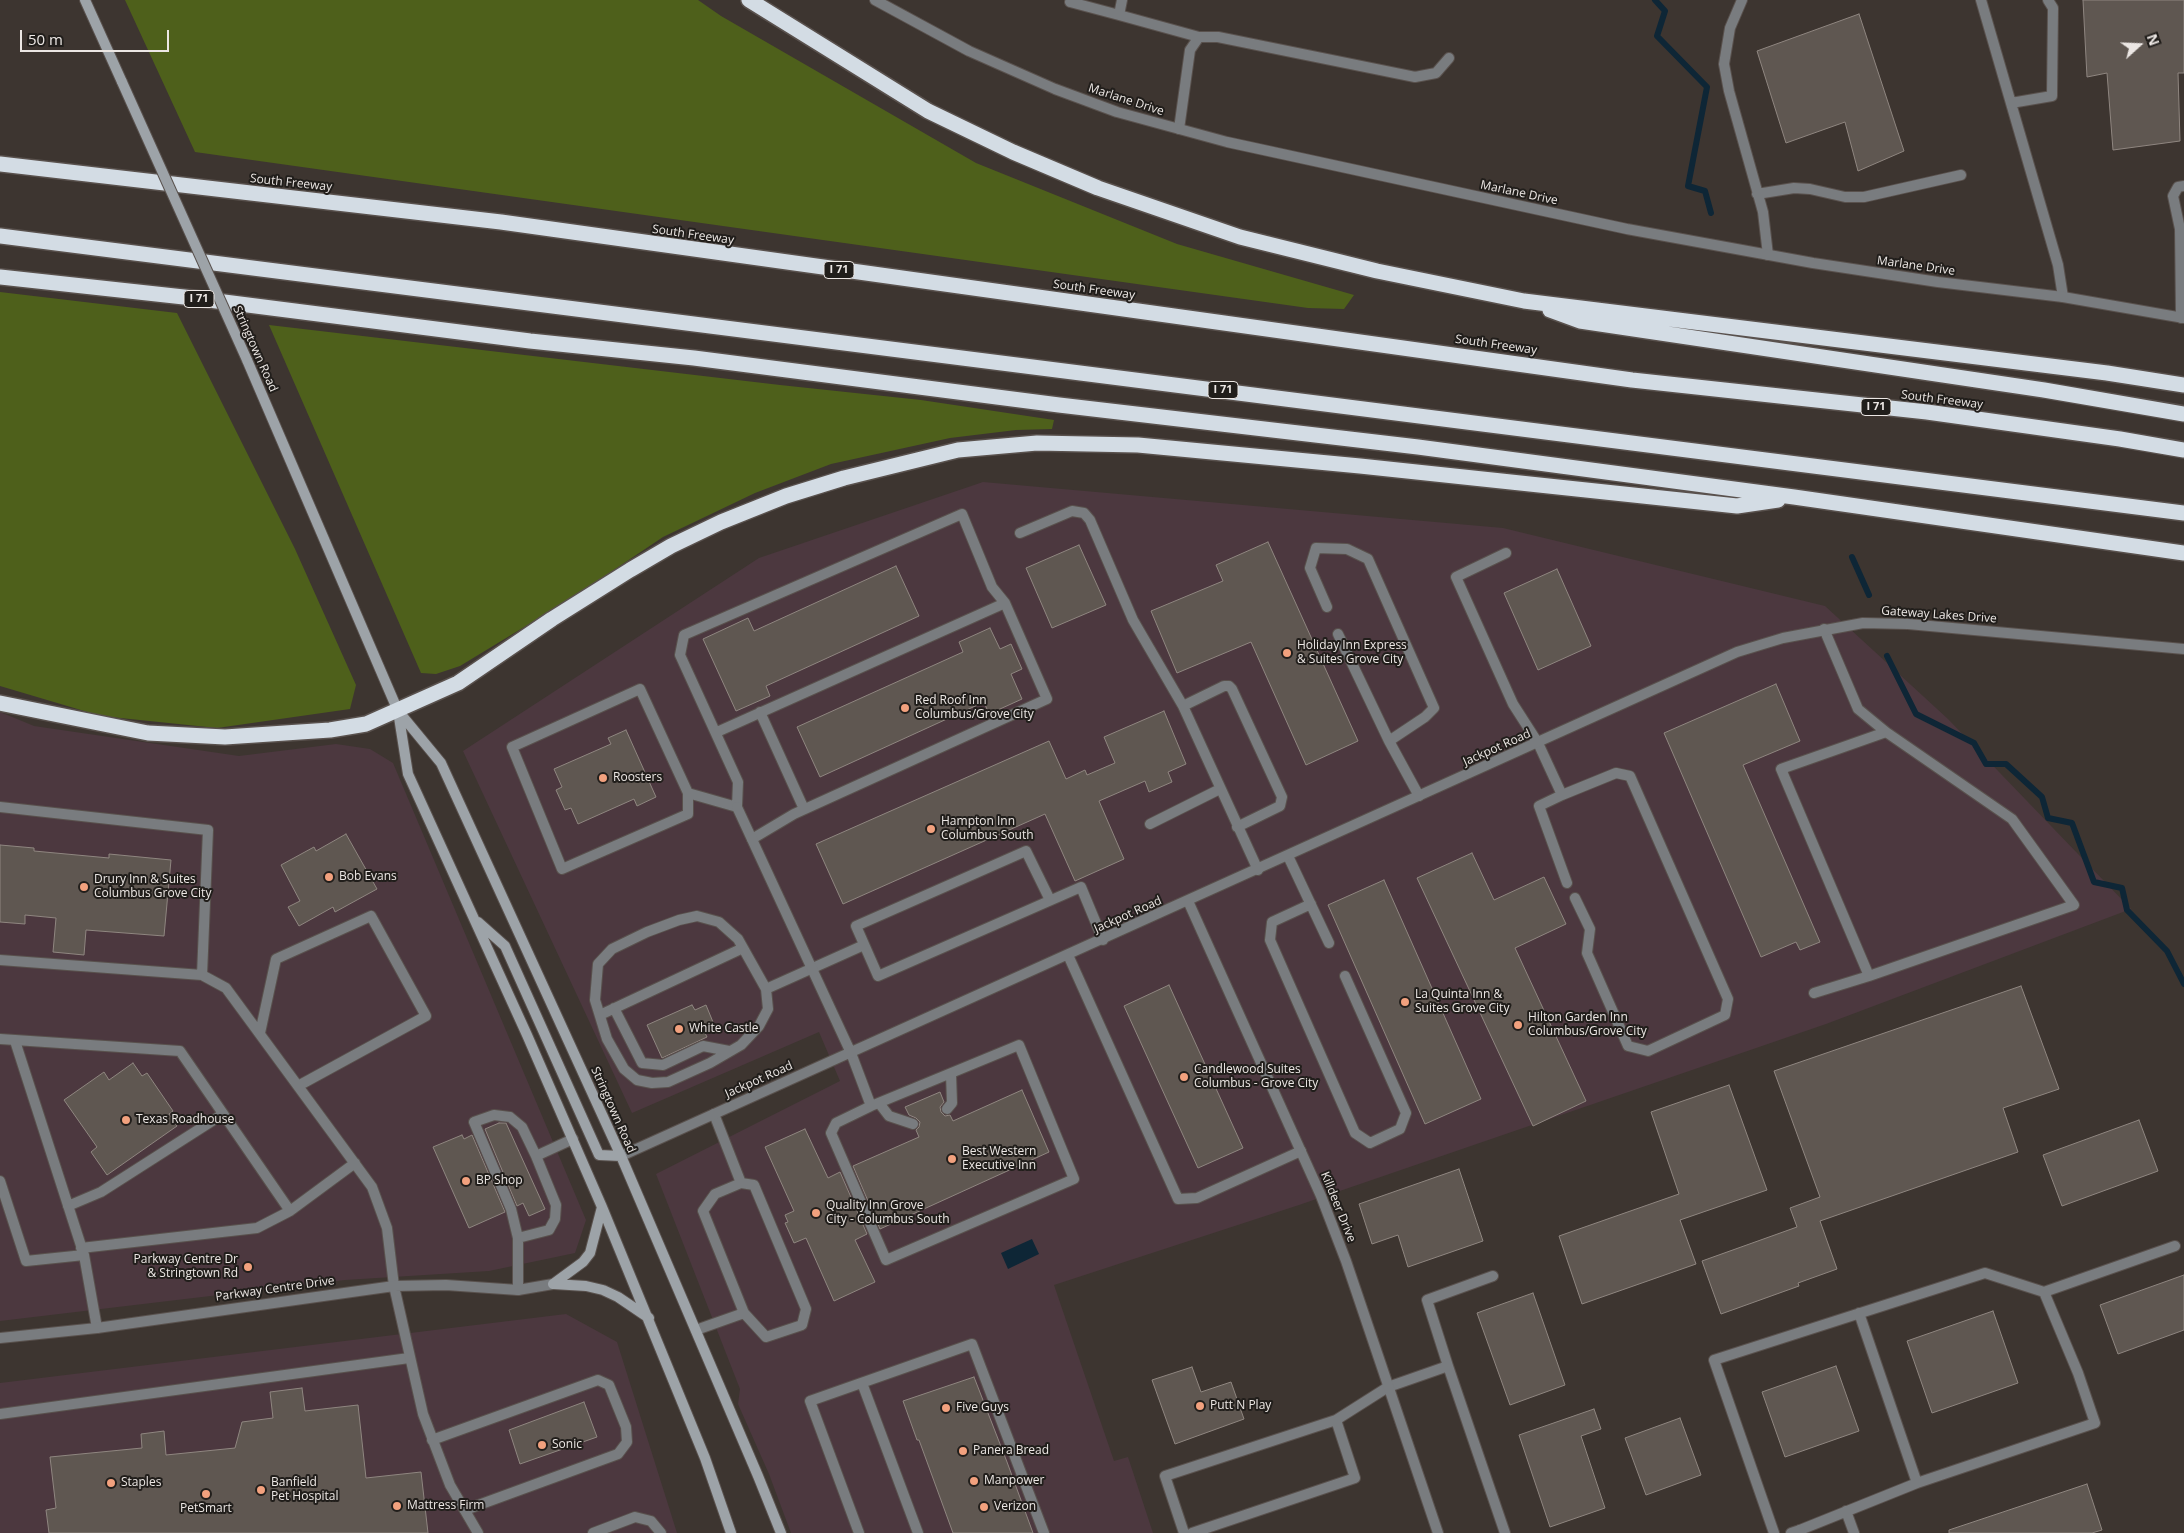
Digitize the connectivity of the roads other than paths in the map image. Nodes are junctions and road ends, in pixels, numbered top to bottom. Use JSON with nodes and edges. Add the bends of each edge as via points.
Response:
{"nodes":[{"id":1,"x":85,"y":0,"type":"edge"},
{"id":2,"x":749,"y":0,"type":"edge"},
{"id":3,"x":875,"y":0,"type":"edge"},
{"id":4,"x":1071,"y":0,"type":"edge"},
{"id":5,"x":1122,"y":0,"type":"edge"},
{"id":6,"x":1742,"y":0,"type":"edge"},
{"id":7,"x":1981,"y":0,"type":"edge"},
{"id":8,"x":2048,"y":0,"type":"edge"},
{"id":9,"x":1119,"y":15,"type":"junction"},
{"id":10,"x":1199,"y":37,"type":"junction"},
{"id":11,"x":1449,"y":58,"type":"dead end"},
{"id":12,"x":2011,"y":103,"type":"junction"},
{"id":13,"x":1179,"y":129,"type":"junction"},
{"id":14,"x":0,"y":164,"type":"edge"},
{"id":15,"x":1961,"y":175,"type":"dead end"},
{"id":16,"x":2184,"y":186,"type":"edge"},
{"id":17,"x":1757,"y":194,"type":"junction"},
{"id":18,"x":0,"y":236,"type":"edge"},
{"id":19,"x":1768,"y":255,"type":"junction"},
{"id":20,"x":0,"y":277,"type":"edge"},
{"id":21,"x":2063,"y":297,"type":"junction"},
{"id":22,"x":1524,"y":301,"type":"junction"},
{"id":23,"x":2182,"y":318,"type":"edge"},
{"id":24,"x":2184,"y":386,"type":"edge"},
{"id":25,"x":2184,"y":414,"type":"edge"},
{"id":26,"x":2184,"y":450,"type":"edge"},
{"id":27,"x":1794,"y":497,"type":"junction"},
{"id":28,"x":2184,"y":513,"type":"edge"},
{"id":29,"x":1020,"y":533,"type":"dead end"},
{"id":30,"x":2184,"y":553,"type":"edge"},
{"id":31,"x":1506,"y":554,"type":"dead end"},
{"id":32,"x":1006,"y":603,"type":"junction"},
{"id":33,"x":1327,"y":607,"type":"dead end"},
{"id":34,"x":1824,"y":629,"type":"junction"},
{"id":35,"x":1338,"y":634,"type":"dead end"},
{"id":36,"x":2184,"y":649,"type":"edge"},
{"id":37,"x":1645,"y":695,"type":"joint"},
{"id":38,"x":0,"y":704,"type":"edge"},
{"id":39,"x":1183,"y":706,"type":"junction"},
{"id":40,"x":398,"y":711,"type":"junction"},
{"id":41,"x":760,"y":712,"type":"junction"},
{"id":42,"x":716,"y":732,"type":"junction"},
{"id":43,"x":1886,"y":732,"type":"junction"},
{"id":44,"x":1389,"y":741,"type":"junction"},
{"id":45,"x":1538,"y":743,"type":"junction"},
{"id":46,"x":1220,"y":790,"type":"junction"},
{"id":47,"x":688,"y":792,"type":"junction"},
{"id":48,"x":1562,"y":794,"type":"junction"},
{"id":49,"x":1419,"y":796,"type":"junction"},
{"id":50,"x":0,"y":806,"type":"edge"},
{"id":51,"x":737,"y":806,"type":"junction"},
{"id":52,"x":804,"y":809,"type":"junction"},
{"id":53,"x":1150,"y":824,"type":"dead end"},
{"id":54,"x":1237,"y":827,"type":"junction"},
{"id":55,"x":752,"y":839,"type":"junction"},
{"id":56,"x":1288,"y":856,"type":"junction"},
{"id":57,"x":1258,"y":870,"type":"junction"},
{"id":58,"x":1567,"y":883,"type":"dead end"},
{"id":59,"x":1575,"y":898,"type":"dead end"},
{"id":60,"x":1050,"y":900,"type":"junction"},
{"id":61,"x":1188,"y":901,"type":"junction"},
{"id":62,"x":1311,"y":904,"type":"junction"},
{"id":63,"x":474,"y":919,"type":"junction"},
{"id":64,"x":1103,"y":940,"type":"junction"},
{"id":65,"x":1329,"y":943,"type":"dead end"},
{"id":66,"x":864,"y":945,"type":"junction"},
{"id":67,"x":743,"y":948,"type":"junction"},
{"id":68,"x":1068,"y":956,"type":"junction"},
{"id":69,"x":0,"y":960,"type":"edge"},
{"id":70,"x":812,"y":968,"type":"junction"},
{"id":71,"x":202,"y":975,"type":"junction"},
{"id":72,"x":1345,"y":976,"type":"dead end"},
{"id":73,"x":1869,"y":976,"type":"junction"},
{"id":74,"x":766,"y":989,"type":"junction"},
{"id":75,"x":1814,"y":993,"type":"dead end"},
{"id":76,"x":614,"y":1008,"type":"junction"},
{"id":77,"x":600,"y":1015,"type":"junction"},
{"id":78,"x":260,"y":1033,"type":"junction"},
{"id":79,"x":0,"y":1039,"type":"edge"},
{"id":80,"x":15,"y":1041,"type":"junction"},
{"id":81,"x":729,"y":1051,"type":"junction"},
{"id":82,"x":851,"y":1053,"type":"junction"},
{"id":83,"x":951,"y":1074,"type":"junction"},
{"id":84,"x":298,"y":1086,"type":"junction"},
{"id":85,"x":875,"y":1104,"type":"junction"},
{"id":86,"x":947,"y":1109,"type":"dead end"},
{"id":87,"x":223,"y":1114,"type":"junction"},
{"id":88,"x":714,"y":1114,"type":"junction"},
{"id":89,"x":913,"y":1124,"type":"dead end"},
{"id":90,"x":573,"y":1139,"type":"junction"},
{"id":91,"x":1301,"y":1151,"type":"junction"},
{"id":92,"x":536,"y":1156,"type":"junction"},
{"id":93,"x":620,"y":1156,"type":"junction"},
{"id":94,"x":355,"y":1163,"type":"junction"},
{"id":95,"x":0,"y":1181,"type":"edge"},
{"id":96,"x":742,"y":1183,"type":"junction"},
{"id":97,"x":68,"y":1206,"type":"junction"},
{"id":98,"x":602,"y":1207,"type":"junction"},
{"id":99,"x":290,"y":1212,"type":"junction"},
{"id":100,"x":518,"y":1238,"type":"junction"},
{"id":101,"x":2175,"y":1246,"type":"dead end"},
{"id":102,"x":83,"y":1251,"type":"junction"},
{"id":103,"x":1493,"y":1276,"type":"dead end"},
{"id":104,"x":553,"y":1284,"type":"junction"},
{"id":105,"x":394,"y":1286,"type":"junction"},
{"id":106,"x":518,"y":1290,"type":"junction"},
{"id":107,"x":2044,"y":1292,"type":"junction"},
{"id":108,"x":744,"y":1312,"type":"junction"},
{"id":109,"x":1859,"y":1313,"type":"junction"},
{"id":110,"x":649,"y":1318,"type":"junction"},
{"id":111,"x":96,"y":1328,"type":"junction"},
{"id":112,"x":696,"y":1330,"type":"junction"},
{"id":113,"x":0,"y":1338,"type":"edge"},
{"id":114,"x":409,"y":1358,"type":"junction"},
{"id":115,"x":1448,"y":1366,"type":"junction"},
{"id":116,"x":862,"y":1383,"type":"junction"},
{"id":117,"x":1388,"y":1387,"type":"junction"},
{"id":118,"x":0,"y":1414,"type":"edge"},
{"id":119,"x":1336,"y":1420,"type":"junction"},
{"id":120,"x":432,"y":1440,"type":"junction"},
{"id":121,"x":1917,"y":1483,"type":"junction"},
{"id":122,"x":465,"y":1510,"type":"junction"},
{"id":123,"x":1846,"y":1511,"type":"junction"},
{"id":124,"x":1795,"y":1531,"type":"edge"},
{"id":125,"x":478,"y":1533,"type":"edge"},
{"id":126,"x":594,"y":1533,"type":"edge"},
{"id":127,"x":661,"y":1533,"type":"edge"},
{"id":128,"x":731,"y":1533,"type":"edge"},
{"id":129,"x":781,"y":1533,"type":"edge"},
{"id":130,"x":859,"y":1533,"type":"edge"},
{"id":131,"x":918,"y":1533,"type":"edge"},
{"id":132,"x":1044,"y":1533,"type":"edge"},
{"id":133,"x":1184,"y":1533,"type":"edge"},
{"id":134,"x":1192,"y":1533,"type":"edge"},
{"id":135,"x":1438,"y":1533,"type":"edge"},
{"id":136,"x":1505,"y":1533,"type":"edge"},
{"id":137,"x":1774,"y":1533,"type":"edge"},
{"id":138,"x":1854,"y":1533,"type":"edge"}],
"edges":[{"from":1,"to":40,"type":"main road","name":"Stringtown Road","bridge":true,"via":[[247,360]]},
{"from":2,"to":22,"type":"highway","via":[[928,111],[1098,188],[1240,237],[1377,271]]},
{"from":3,"to":13,"type":"street","name":"Marlane Drive","via":[[969,51],[1055,89],[1117,112]]},
{"from":4,"to":9,"type":"street"},
{"from":5,"to":9,"type":"street"},
{"from":6,"to":17,"type":"street","via":[[1730,28],[1724,64]]},
{"from":7,"to":12,"type":"street"},
{"from":8,"to":12,"type":"street","via":[[2053,8],[2052,96]]},
{"from":9,"to":10,"type":"street"},
{"from":10,"to":11,"type":"street","via":[[1218,37],[1415,77],[1436,73]]},
{"from":10,"to":13,"type":"street","via":[[1190,50]]},
{"from":12,"to":21,"type":"street","via":[[2058,265]]},
{"from":13,"to":19,"type":"street","name":"Marlane Drive","via":[[1627,229]]},
{"from":14,"to":26,"type":"highway","name":"South Freeway","number":"I 71","via":[[501,222],[1632,380],[1927,412]]},
{"from":15,"to":17,"type":"street","via":[[1864,198],[1794,188]]},
{"from":16,"to":23,"type":"street","via":[[2178,187],[2173,196],[2180,229]]},
{"from":17,"to":19,"type":"street","via":[[1763,212]]},
{"from":18,"to":28,"type":"highway","number":"I 71"},
{"from":19,"to":21,"type":"street","name":"Marlane Drive","via":[[1876,273]]},
{"from":20,"to":27,"type":"highway","number":"I 71","via":[[694,358]]},
{"from":21,"to":23,"type":"street","name":"Marlane Drive"},
{"from":22,"to":24,"type":"highway","via":[[2107,373]]},
{"from":22,"to":25,"type":"highway","via":[[1580,321]]},
{"from":27,"to":30,"type":"highway","number":"I 71"},
{"from":27,"to":40,"type":"highway","via":[[1737,506],[1138,445],[1037,443],[958,450],[844,478],[786,496],[721,522],[630,570],[458,683]]},
{"from":29,"to":39,"type":"street","via":[[1072,511],[1084,513],[1090,520],[1133,620]]},
{"from":31,"to":45,"type":"street","via":[[1456,577],[1513,704]]},
{"from":32,"to":41,"type":"street"},
{"from":32,"to":42,"type":"street","via":[[992,587],[962,514],[684,635],[680,655]]},
{"from":32,"to":52,"type":"street","via":[[1047,699]]},
{"from":33,"to":44,"type":"street","via":[[1310,568],[1316,548],[1347,549],[1368,559],[1434,708]]},
{"from":34,"to":36,"type":"street","name":"Gateway Lakes Drive","via":[[1862,623],[1908,624]]},
{"from":34,"to":37,"type":"street","name":"Gateway Lakes Drive","via":[[1737,652]]},
{"from":34,"to":43,"type":"street","via":[[1858,710]]},
{"from":35,"to":44,"type":"street"},
{"from":37,"to":45,"type":"street","name":"Jackpot Road"},
{"from":38,"to":40,"type":"highway","via":[[148,733],[225,737],[330,730],[366,724]]},
{"from":39,"to":46,"type":"street"},
{"from":39,"to":54,"type":"street","via":[[1229,686],[1282,797],[1280,806]]},
{"from":40,"to":63,"type":"main road","name":"Stringtown Road","via":[[408,774]]},
{"from":40,"to":93,"type":"main road","name":"Stringtown Road","via":[[441,763]]},
{"from":41,"to":42,"type":"street"},
{"from":41,"to":52,"type":"street"},
{"from":42,"to":51,"type":"street","via":[[738,782]]},
{"from":43,"to":73,"type":"street","via":[[1781,769]]},
{"from":43,"to":73,"type":"street","via":[[2012,819],[2074,905]]},
{"from":44,"to":49,"type":"street"},
{"from":45,"to":48,"type":"street"},
{"from":45,"to":49,"type":"street","name":"Jackpot Road"},
{"from":46,"to":53,"type":"street"},
{"from":46,"to":54,"type":"street"},
{"from":47,"to":47,"type":"street","via":[[640,689],[512,747],[562,869],[688,814]]},
{"from":47,"to":51,"type":"street"},
{"from":48,"to":58,"type":"street","via":[[1539,806]]},
{"from":48,"to":59,"type":"street","via":[[1616,772],[1630,776],[1728,999],[1725,1015],[1648,1051],[1628,1046],[1587,953],[1590,929]]},
{"from":49,"to":56,"type":"street","name":"Jackpot Road"},
{"from":50,"to":71,"type":"street","via":[[208,830]]},
{"from":51,"to":55,"type":"street"},
{"from":52,"to":55,"type":"street"},
{"from":54,"to":57,"type":"street"},
{"from":55,"to":70,"type":"street"},
{"from":56,"to":57,"type":"street","name":"Jackpot Road"},
{"from":56,"to":62,"type":"street"},
{"from":57,"to":61,"type":"street","name":"Jackpot Road"},
{"from":60,"to":64,"type":"street","via":[[1081,887]]},
{"from":60,"to":66,"type":"street","via":[[878,976]]},
{"from":60,"to":66,"type":"street","via":[[1026,851],[856,926]]},
{"from":61,"to":64,"type":"street","name":"Jackpot Road"},
{"from":61,"to":91,"type":"street","name":"Killdeer Drive"},
{"from":62,"to":65,"type":"street"},
{"from":62,"to":72,"type":"street","via":[[1272,922],[1270,940],[1355,1133],[1370,1143],[1400,1129],[1406,1113]]},
{"from":63,"to":90,"type":"main road","name":"Stringtown Road"},
{"from":63,"to":93,"type":"main road","via":[[505,946],[599,1155]]},
{"from":64,"to":68,"type":"street","name":"Jackpot Road"},
{"from":66,"to":70,"type":"street"},
{"from":67,"to":74,"type":"street"},
{"from":67,"to":76,"type":"street"},
{"from":67,"to":77,"type":"street","via":[[719,922],[697,916],[647,932],[612,950],[598,964],[595,1000]]},
{"from":68,"to":82,"type":"street","name":"Jackpot Road"},
{"from":68,"to":91,"type":"street","via":[[1178,1200],[1197,1198]]},
{"from":69,"to":71,"type":"street"},
{"from":70,"to":74,"type":"street"},
{"from":70,"to":82,"type":"street"},
{"from":71,"to":78,"type":"street","via":[[226,988]]},
{"from":73,"to":75,"type":"street"},
{"from":74,"to":81,"type":"street","via":[[768,1009],[759,1026],[741,1045]]},
{"from":76,"to":77,"type":"street"},
{"from":76,"to":81,"type":"street","via":[[642,1064],[663,1065],[703,1046]]},
{"from":77,"to":81,"type":"street","via":[[606,1039],[624,1069],[636,1080],[652,1084],[668,1082]]},
{"from":78,"to":84,"type":"street"},
{"from":78,"to":84,"type":"street","via":[[276,959],[371,916],[426,1016]]},
{"from":79,"to":80,"type":"street"},
{"from":80,"to":87,"type":"street","via":[[180,1051]]},
{"from":80,"to":97,"type":"street"},
{"from":82,"to":85,"type":"street"},
{"from":82,"to":88,"type":"street","name":"Jackpot Road"},
{"from":83,"to":85,"type":"street"},
{"from":83,"to":85,"type":"street","via":[[1019,1045],[1074,1179],[886,1260],[832,1133],[836,1123]]},
{"from":83,"to":86,"type":"street","via":[[952,1102]]},
{"from":84,"to":94,"type":"street"},
{"from":85,"to":89,"type":"street","via":[[889,1116]]},
{"from":87,"to":97,"type":"street","via":[[101,1192]]},
{"from":87,"to":99,"type":"street"},
{"from":88,"to":93,"type":"street","name":"Jackpot Road"},
{"from":88,"to":96,"type":"street"},
{"from":90,"to":92,"type":"street"},
{"from":90,"to":98,"type":"main road","name":"Stringtown Road"},
{"from":91,"to":117,"type":"street","name":"Killdeer Drive","via":[[1346,1261]]},
{"from":92,"to":100,"type":"street","via":[[556,1205],[555,1219],[549,1230]]},
{"from":92,"to":100,"type":"street","via":[[522,1127],[510,1116],[494,1115],[474,1122],[511,1209]]},
{"from":93,"to":112,"type":"main road","name":"Stringtown Road"},
{"from":94,"to":99,"type":"street"},
{"from":94,"to":105,"type":"street","via":[[372,1187],[387,1228]]},
{"from":95,"to":102,"type":"street","via":[[26,1261]]},
{"from":96,"to":108,"type":"street","via":[[715,1194],[703,1211]]},
{"from":96,"to":108,"type":"street","via":[[754,1186],[806,1309],[802,1325],[766,1336]]},
{"from":97,"to":102,"type":"street"},
{"from":98,"to":104,"type":"main road","via":[[590,1253]]},
{"from":98,"to":110,"type":"main road","name":"Stringtown Road"},
{"from":99,"to":102,"type":"street","via":[[257,1228]]},
{"from":100,"to":106,"type":"street"},
{"from":101,"to":107,"type":"street"},
{"from":102,"to":111,"type":"street"},
{"from":103,"to":115,"type":"street","via":[[1427,1300]]},
{"from":104,"to":106,"type":"street","name":"Parkway Centre Drive"},
{"from":104,"to":110,"type":"main road","via":[[603,1290]]},
{"from":105,"to":106,"type":"street","name":"Parkway Centre Drive","via":[[446,1285]]},
{"from":105,"to":111,"type":"street","name":"Parkway Centre Drive"},
{"from":105,"to":114,"type":"street"},
{"from":107,"to":109,"type":"street","via":[[1985,1273]]},
{"from":107,"to":121,"type":"street","via":[[2095,1423]]},
{"from":108,"to":112,"type":"street"},
{"from":109,"to":121,"type":"street"},
{"from":109,"to":137,"type":"street","via":[[1714,1360]]},
{"from":110,"to":128,"type":"main road","name":"Stringtown Road"},
{"from":111,"to":113,"type":"street","name":"Parkway Centre Drive"},
{"from":112,"to":129,"type":"main road","name":"Stringtown Road"},
{"from":114,"to":118,"type":"street"},
{"from":114,"to":120,"type":"street"},
{"from":115,"to":117,"type":"street"},
{"from":115,"to":136,"type":"street"},
{"from":116,"to":130,"type":"street","via":[[810,1402]]},
{"from":116,"to":131,"type":"street"},
{"from":116,"to":132,"type":"street","via":[[972,1344]]},
{"from":117,"to":119,"type":"street"},
{"from":117,"to":135,"type":"street","name":"Killdeer Drive"},
{"from":119,"to":133,"type":"street","via":[[1165,1476]]},
{"from":119,"to":134,"type":"street","via":[[1355,1478]]},
{"from":120,"to":122,"type":"street","via":[[450,1485]]},
{"from":120,"to":122,"type":"street","via":[[598,1380],[610,1385],[626,1427],[627,1442],[618,1454]]},
{"from":121,"to":123,"type":"street"},
{"from":122,"to":125,"type":"street"},
{"from":123,"to":124,"type":"street"},
{"from":123,"to":138,"type":"street"},
{"from":126,"to":127,"type":"street","via":[[635,1517],[651,1521]]}]}
